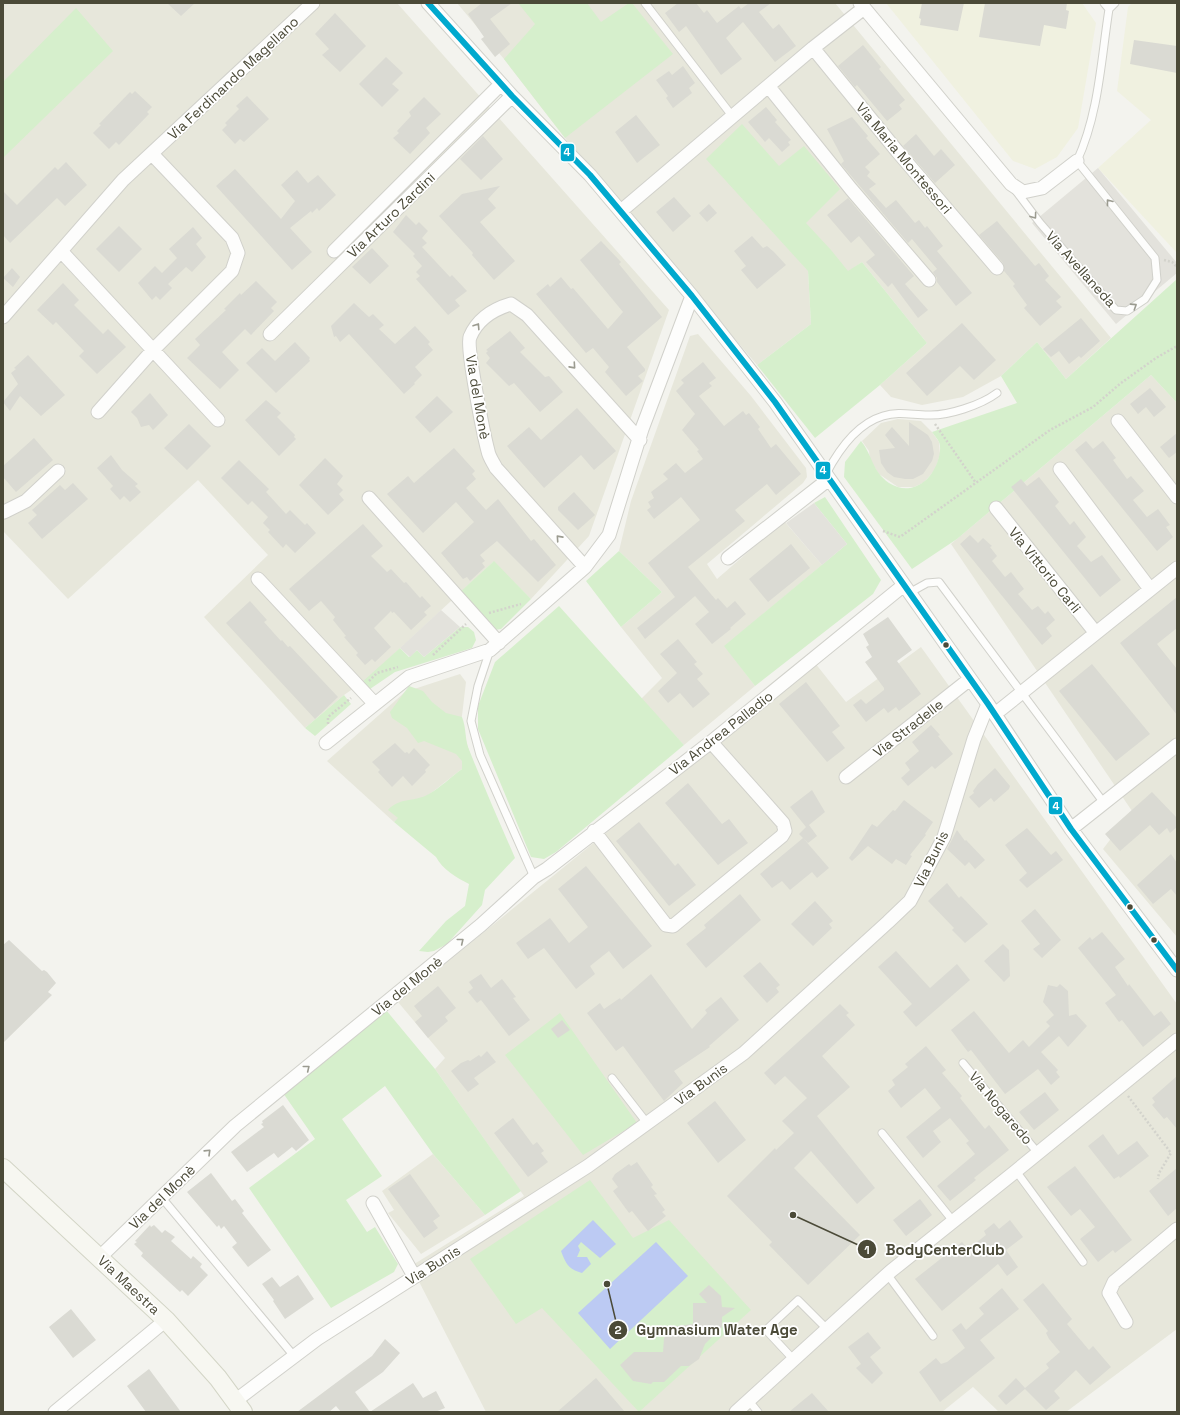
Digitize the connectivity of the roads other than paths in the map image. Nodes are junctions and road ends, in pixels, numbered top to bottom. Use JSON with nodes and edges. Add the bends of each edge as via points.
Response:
{"nodes":[{"id":1,"x":313,"y":3,"type":"edge"},
{"id":2,"x":428,"y":3,"type":"edge"},
{"id":3,"x":645,"y":3,"type":"edge"},
{"id":4,"x":1104,"y":3,"type":"edge"},
{"id":5,"x":1115,"y":3,"type":"edge"},
{"id":6,"x":862,"y":5,"type":"edge"},
{"id":7,"x":1109,"y":9,"type":"junction"},
{"id":8,"x":813,"y":48,"type":"junction"},
{"id":9,"x":501,"y":84,"type":"junction"},
{"id":10,"x":769,"y":87,"type":"junction"},
{"id":11,"x":512,"y":96,"type":"junction"},
{"id":12,"x":733,"y":117,"type":"junction"},
{"id":13,"x":152,"y":154,"type":"junction"},
{"id":14,"x":1077,"y":161,"type":"junction"},
{"id":15,"x":1011,"y":184,"type":"junction"},
{"id":16,"x":621,"y":211,"type":"junction"},
{"id":17,"x":61,"y":251,"type":"junction"},
{"id":18,"x":334,"y":251,"type":"dead end"},
{"id":19,"x":997,"y":268,"type":"dead end"},
{"id":20,"x":929,"y":280,"type":"dead end"},
{"id":21,"x":692,"y":296,"type":"junction"},
{"id":22,"x":3,"y":317,"type":"edge"},
{"id":23,"x":270,"y":334,"type":"dead end"},
{"id":24,"x":153,"y":350,"type":"junction"},
{"id":25,"x":998,"y":394,"type":"dead end"},
{"id":26,"x":98,"y":412,"type":"dead end"},
{"id":27,"x":218,"y":420,"type":"dead end"},
{"id":28,"x":1118,"y":421,"type":"dead end"},
{"id":29,"x":640,"y":440,"type":"junction"},
{"id":30,"x":1060,"y":469,"type":"dead end"},
{"id":31,"x":58,"y":470,"type":"dead end"},
{"id":32,"x":828,"y":476,"type":"junction"},
{"id":33,"x":1177,"y":497,"type":"edge"},
{"id":34,"x":369,"y":498,"type":"dead end"},
{"id":35,"x":996,"y":508,"type":"dead end"},
{"id":36,"x":3,"y":511,"type":"edge"},
{"id":37,"x":728,"y":558,"type":"dead end"},
{"id":38,"x":585,"y":567,"type":"junction"},
{"id":39,"x":1177,"y":568,"type":"edge"},
{"id":40,"x":258,"y":579,"type":"dead end"},
{"id":41,"x":907,"y":589,"type":"junction"},
{"id":42,"x":1150,"y":589,"type":"junction"},
{"id":43,"x":1095,"y":632,"type":"junction"},
{"id":44,"x":495,"y":646,"type":"junction"},
{"id":45,"x":970,"y":679,"type":"junction"},
{"id":46,"x":1022,"y":692,"type":"junction"},
{"id":47,"x":374,"y":703,"type":"junction"},
{"id":48,"x":991,"y":709,"type":"junction"},
{"id":49,"x":711,"y":742,"type":"junction"},
{"id":50,"x":326,"y":743,"type":"dead end"},
{"id":51,"x":1177,"y":745,"type":"edge"},
{"id":52,"x":846,"y":777,"type":"dead end"},
{"id":53,"x":1104,"y":803,"type":"junction"},
{"id":54,"x":1071,"y":829,"type":"junction"},
{"id":55,"x":594,"y":831,"type":"junction"},
{"id":56,"x":534,"y":876,"type":"junction"},
{"id":57,"x":1177,"y":970,"type":"edge"},
{"id":58,"x":1177,"y":1040,"type":"edge"},
{"id":59,"x":963,"y":1063,"type":"dead end"},
{"id":60,"x":612,"y":1078,"type":"dead end"},
{"id":61,"x":646,"y":1123,"type":"junction"},
{"id":62,"x":882,"y":1133,"type":"dead end"},
{"id":63,"x":1038,"y":1153,"type":"junction"},
{"id":64,"x":3,"y":1168,"type":"edge"},
{"id":65,"x":1016,"y":1171,"type":"junction"},
{"id":66,"x":162,"y":1198,"type":"junction"},
{"id":67,"x":373,"y":1203,"type":"dead end"},
{"id":68,"x":953,"y":1221,"type":"junction"},
{"id":69,"x":1177,"y":1230,"type":"edge"},
{"id":70,"x":100,"y":1257,"type":"junction"},
{"id":71,"x":1083,"y":1262,"type":"dead end"},
{"id":72,"x":887,"y":1274,"type":"junction"},
{"id":73,"x":414,"y":1276,"type":"junction"},
{"id":74,"x":166,"y":1320,"type":"junction"},
{"id":75,"x":1126,"y":1322,"type":"dead end"},
{"id":76,"x":827,"y":1329,"type":"junction"},
{"id":77,"x":933,"y":1336,"type":"dead end"},
{"id":78,"x":294,"y":1356,"type":"junction"},
{"id":79,"x":794,"y":1360,"type":"junction"},
{"id":80,"x":749,"y":1401,"type":"junction"},
{"id":81,"x":239,"y":1407,"type":"edge"},
{"id":82,"x":55,"y":1412,"type":"edge"},
{"id":83,"x":736,"y":1412,"type":"edge"},
{"id":84,"x":758,"y":1412,"type":"edge"}],
"edges":[{"from":1,"to":13,"type":"street","name":"Via Ferdinando Magellano"},
{"from":2,"to":9,"type":"street"},
{"from":3,"to":12,"type":"lane"},
{"from":4,"to":7,"type":"lane"},
{"from":5,"to":7,"type":"lane"},
{"from":6,"to":8,"type":"street"},
{"from":6,"to":15,"type":"street","name":"Via Avellaneda"},
{"from":7,"to":14,"type":"lane","name":"Via Avellaneda","via":[[1098,87],[1087,138]]},
{"from":8,"to":10,"type":"street"},
{"from":8,"to":19,"type":"street","name":"Via Maria Montessori"},
{"from":9,"to":11,"type":"street"},
{"from":9,"to":18,"type":"street","name":"Via Arturo Zardini"},
{"from":10,"to":12,"type":"street"},
{"from":10,"to":20,"type":"street"},
{"from":11,"to":16,"type":"street","via":[[590,175]]},
{"from":11,"to":23,"type":"street","name":"Via Arturo Zardini"},
{"from":12,"to":16,"type":"street"},
{"from":13,"to":17,"type":"street","name":"Via Ferdinando Magellano","via":[[123,180]]},
{"from":13,"to":24,"type":"street","via":[[232,238],[238,253],[232,271]]},
{"from":14,"to":15,"type":"street","name":"Via Avellaneda","via":[[1042,188],[1023,192]]},
{"from":15,"to":14,"type":"lane","name":"Via Avellaneda","one_way":true,"via":[[1040,223],[1116,310],[1127,311],[1145,299],[1157,280],[1155,258]]},
{"from":16,"to":21,"type":"street"},
{"from":17,"to":22,"type":"street","name":"Via Ferdinando Magellano"},
{"from":17,"to":24,"type":"street"},
{"from":21,"to":29,"type":"street"},
{"from":21,"to":32,"type":"street","via":[[775,402]]},
{"from":24,"to":26,"type":"street"},
{"from":24,"to":27,"type":"street"},
{"from":25,"to":32,"type":"lane","via":[[987,401],[929,416],[903,412],[882,416],[866,425],[845,444]]},
{"from":28,"to":33,"type":"street"},
{"from":29,"to":38,"type":"street","via":[[609,535]]},
{"from":38,"to":29,"type":"street","name":"Via del Monè","one_way":true,"via":[[496,468],[488,453],[470,358],[470,338],[480,321],[494,309],[511,304],[527,315]]},
{"from":30,"to":42,"type":"street"},
{"from":31,"to":36,"type":"street","via":[[26,501]]},
{"from":32,"to":37,"type":"street"},
{"from":32,"to":41,"type":"street"},
{"from":34,"to":44,"type":"street"},
{"from":35,"to":43,"type":"street","name":"Via Vittorio Carli"},
{"from":38,"to":44,"type":"street"},
{"from":39,"to":42,"type":"street"},
{"from":40,"to":47,"type":"street"},
{"from":41,"to":45,"type":"street"},
{"from":41,"to":46,"type":"lane","via":[[939,582]]},
{"from":41,"to":49,"type":"street","name":"Via Andrea Palladio"},
{"from":42,"to":43,"type":"street"},
{"from":43,"to":46,"type":"street"},
{"from":44,"to":47,"type":"street","via":[[409,677]]},
{"from":44,"to":56,"type":"lane","via":[[478,686],[471,721],[480,755]]},
{"from":45,"to":48,"type":"street"},
{"from":45,"to":52,"type":"street","name":"Via Stradelle"},
{"from":46,"to":48,"type":"street"},
{"from":46,"to":53,"type":"lane"},
{"from":47,"to":50,"type":"street"},
{"from":48,"to":54,"type":"street"},
{"from":48,"to":61,"type":"street","name":"Via Bunis","via":[[974,739],[944,837],[910,900],[744,1053]]},
{"from":49,"to":55,"type":"street","name":"Via Andrea Palladio"},
{"from":49,"to":55,"type":"street","via":[[783,823],[785,831],[672,926],[666,925]]},
{"from":51,"to":53,"type":"street"},
{"from":53,"to":54,"type":"street"},
{"from":54,"to":57,"type":"street"},
{"from":55,"to":56,"type":"street","name":"Via Andrea Palladio","via":[[547,869]]},
{"from":66,"to":56,"type":"street","name":"Via del Monè","one_way":true,"via":[[235,1126],[481,925]]},
{"from":58,"to":63,"type":"street","name":"Via Nogaredo"},
{"from":59,"to":63,"type":"lane","name":"Via Nogaredo"},
{"from":60,"to":61,"type":"lane"},
{"from":61,"to":73,"type":"street","name":"Via Bunis","via":[[588,1166]]},
{"from":62,"to":68,"type":"lane"},
{"from":63,"to":65,"type":"street","name":"Via Nogaredo"},
{"from":64,"to":70,"type":"main road","name":"Via Maestra"},
{"from":65,"to":68,"type":"street","name":"Via Nogaredo"},
{"from":65,"to":71,"type":"lane"},
{"from":66,"to":70,"type":"street","name":"Via del Monè"},
{"from":66,"to":78,"type":"lane"},
{"from":67,"to":73,"type":"street"},
{"from":68,"to":72,"type":"street","name":"Via Nogaredo"},
{"from":69,"to":75,"type":"street","via":[[1114,1282],[1109,1293]]},
{"from":70,"to":74,"type":"main road","name":"Via Maestra"},
{"from":72,"to":76,"type":"street","name":"Via Nogaredo"},
{"from":72,"to":77,"type":"lane"},
{"from":73,"to":78,"type":"street","name":"Via Bunis"},
{"from":74,"to":81,"type":"main road","name":"Via Maestra","via":[[194,1349]]},
{"from":74,"to":82,"type":"street"},
{"from":76,"to":79,"type":"street","name":"Via Nogaredo"},
{"from":76,"to":79,"type":"lane","via":[[798,1300],[766,1330]]},
{"from":78,"to":81,"type":"street","name":"Via Bunis"},
{"from":79,"to":80,"type":"street","name":"Via Nogaredo"},
{"from":80,"to":83,"type":"street","name":"Via Nogaredo"},
{"from":80,"to":84,"type":"lane"}]}
